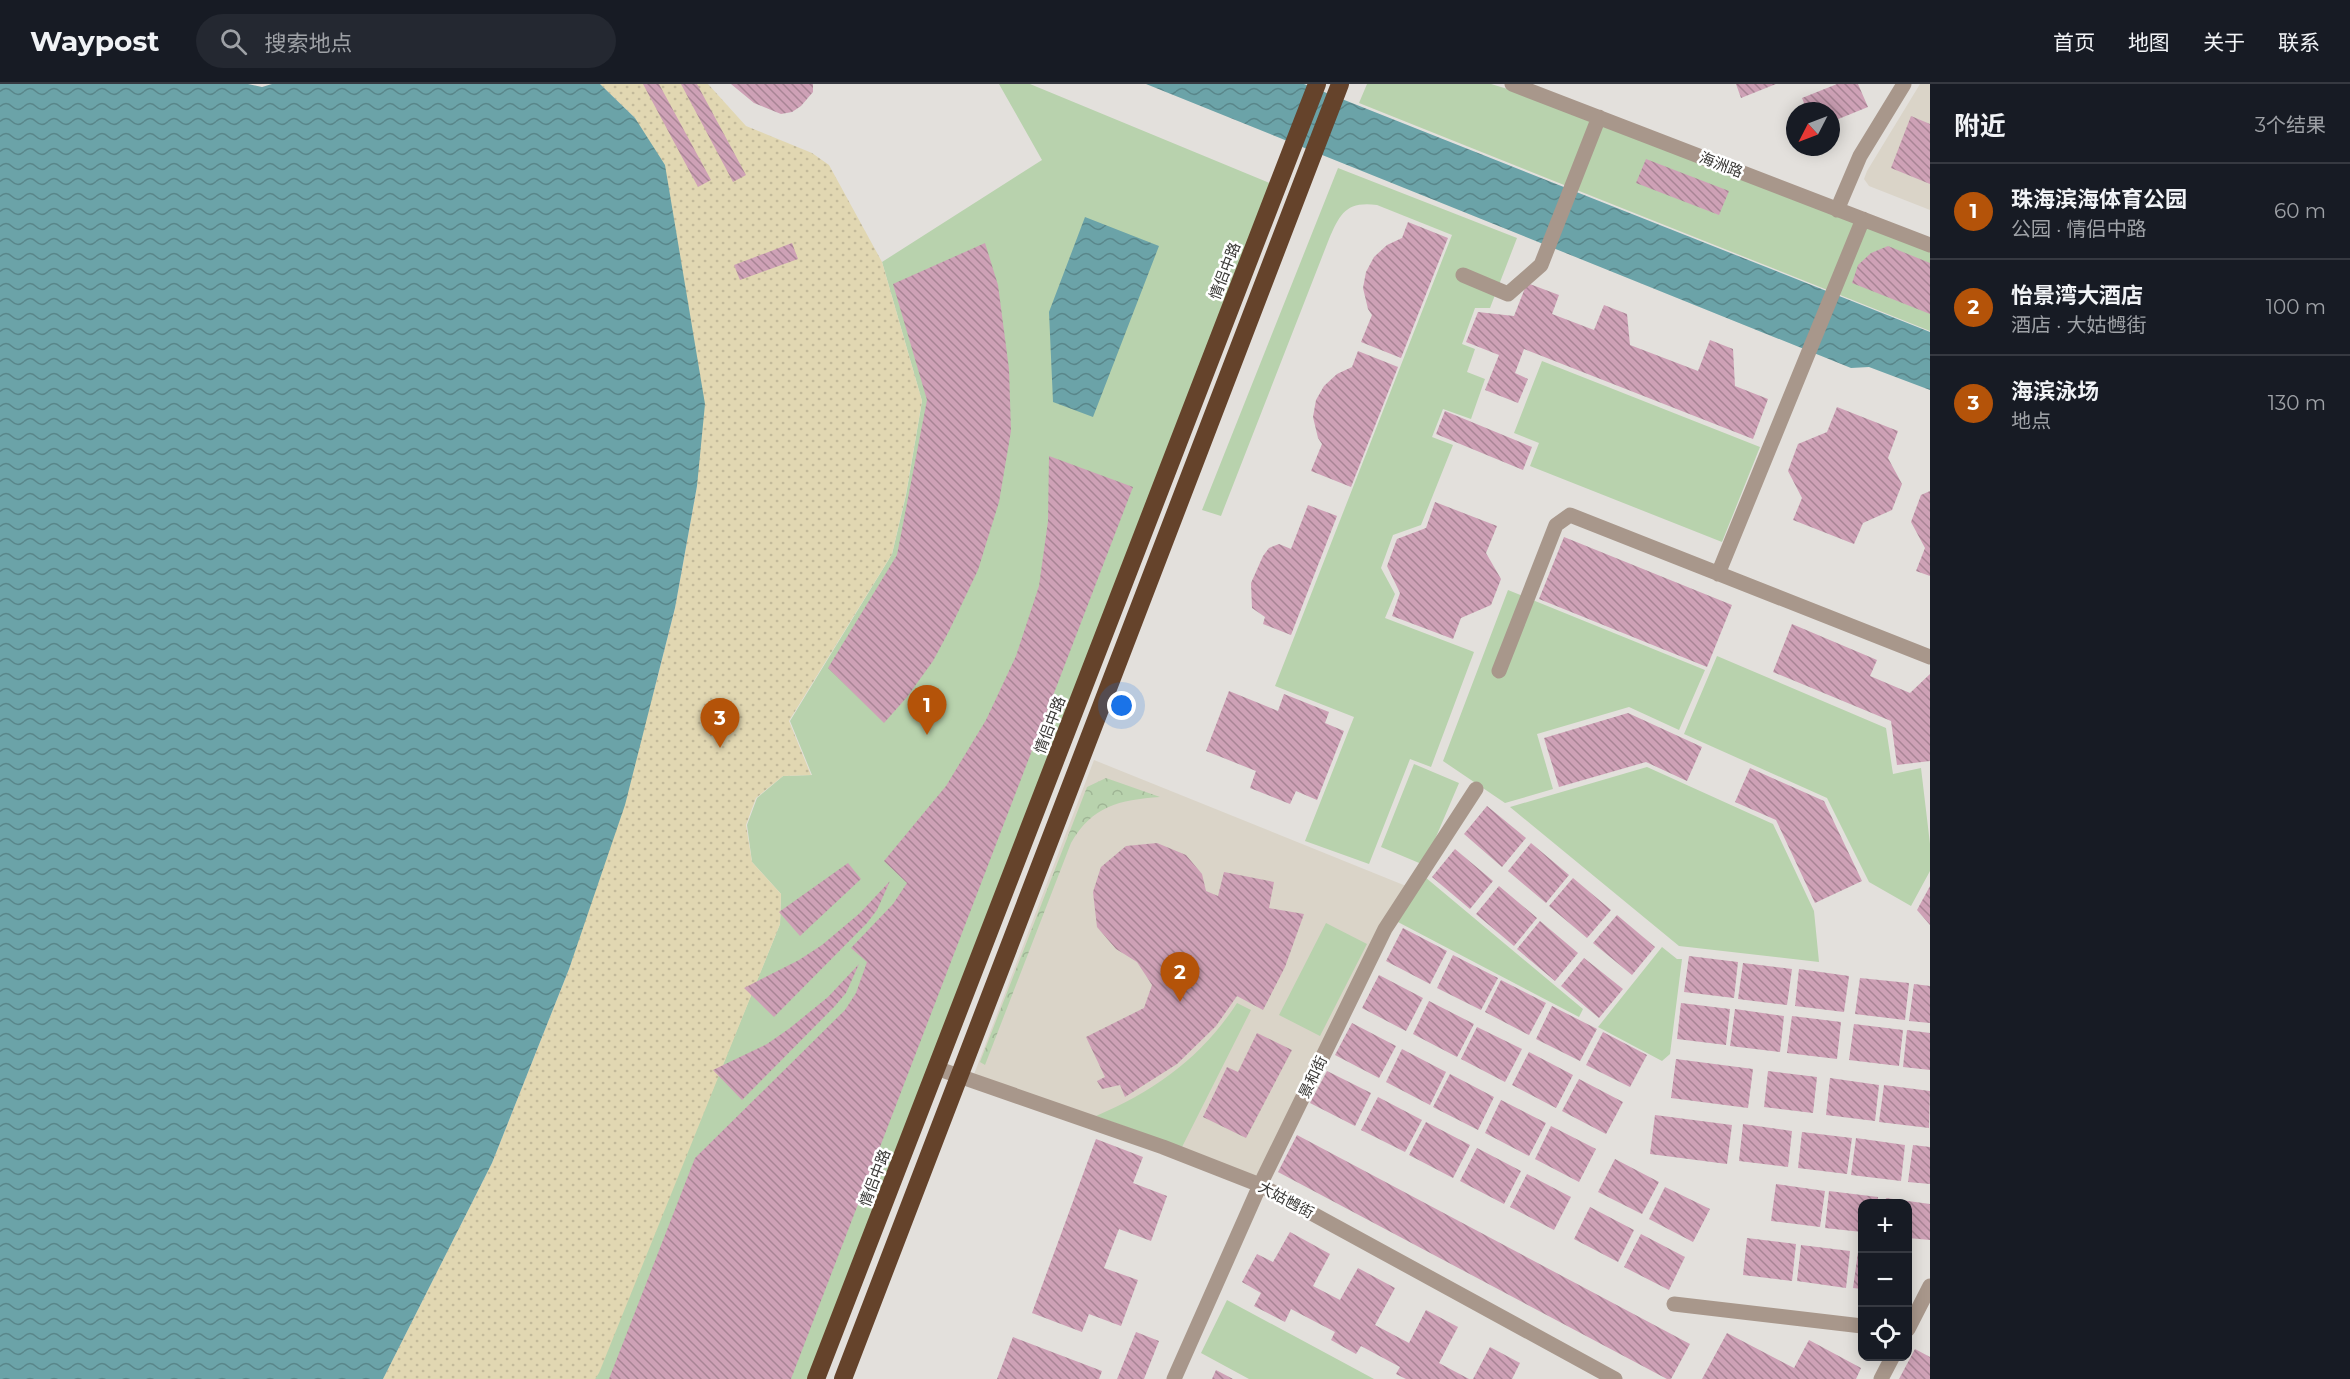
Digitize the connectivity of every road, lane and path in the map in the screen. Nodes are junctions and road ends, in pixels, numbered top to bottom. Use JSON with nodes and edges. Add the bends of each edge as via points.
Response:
{"nodes":[{"id":1,"x":1512,"y":84,"type":"edge"},
{"id":2,"x":1904,"y":84,"type":"edge"},
{"id":3,"x":1317,"y":85,"type":"edge"},
{"id":4,"x":1338,"y":88,"type":"edge"},
{"id":5,"x":1599,"y":117,"type":"junction"},
{"id":6,"x":1837,"y":210,"type":"junction"},
{"id":7,"x":1863,"y":219,"type":"junction"},
{"id":8,"x":1930,"y":245,"type":"edge"},
{"id":9,"x":1463,"y":275,"type":"dead end"},
{"id":10,"x":1718,"y":574,"type":"junction"},
{"id":11,"x":1930,"y":657,"type":"edge"},
{"id":12,"x":1499,"y":671,"type":"dead end"},
{"id":13,"x":1476,"y":789,"type":"dead end"},
{"id":14,"x":936,"y":1068,"type":"junction"},
{"id":15,"x":959,"y":1077,"type":"junction"},
{"id":16,"x":1260,"y":1185,"type":"junction"},
{"id":17,"x":1930,"y":1286,"type":"edge"},
{"id":18,"x":1674,"y":1304,"type":"dead end"},
{"id":19,"x":1912,"y":1321,"type":"edge"},
{"id":20,"x":1858,"y":1325,"type":"edge"},
{"id":21,"x":1890,"y":1361,"type":"edge"},
{"id":22,"x":816,"y":1379,"type":"edge"},
{"id":23,"x":843,"y":1379,"type":"edge"},
{"id":24,"x":1174,"y":1379,"type":"edge"},
{"id":25,"x":1615,"y":1379,"type":"edge"},
{"id":26,"x":1881,"y":1379,"type":"edge"}],
"edges":[{"from":1,"to":5,"type":"street","name":"海洲路"},
{"from":2,"to":6,"type":"street","via":[[1860,156]]},
{"from":3,"to":14,"type":"highway","name":"情侣中路"},
{"from":4,"to":15,"type":"highway"},
{"from":5,"to":6,"type":"street","name":"海洲路"},
{"from":5,"to":9,"type":"street","via":[[1541,265],[1508,294]]},
{"from":6,"to":7,"type":"street","name":"海洲路"},
{"from":7,"to":8,"type":"street","name":"海洲路"},
{"from":7,"to":10,"type":"street"},
{"from":10,"to":11,"type":"street"},
{"from":10,"to":12,"type":"street","via":[[1570,515],[1556,525]]},
{"from":13,"to":16,"type":"street","name":"景和街","via":[[1385,929]]},
{"from":14,"to":15,"type":"street","name":"大姑乸街"},
{"from":14,"to":22,"type":"highway","name":"情侣中路"},
{"from":15,"to":16,"type":"street","name":"大姑乸街"},
{"from":15,"to":23,"type":"highway"},
{"from":16,"to":24,"type":"street","name":"景和街"},
{"from":16,"to":25,"type":"street","name":"大姑乸街"},
{"from":17,"to":19,"type":"street"},
{"from":18,"to":20,"type":"street"},
{"from":21,"to":26,"type":"street"}]}
